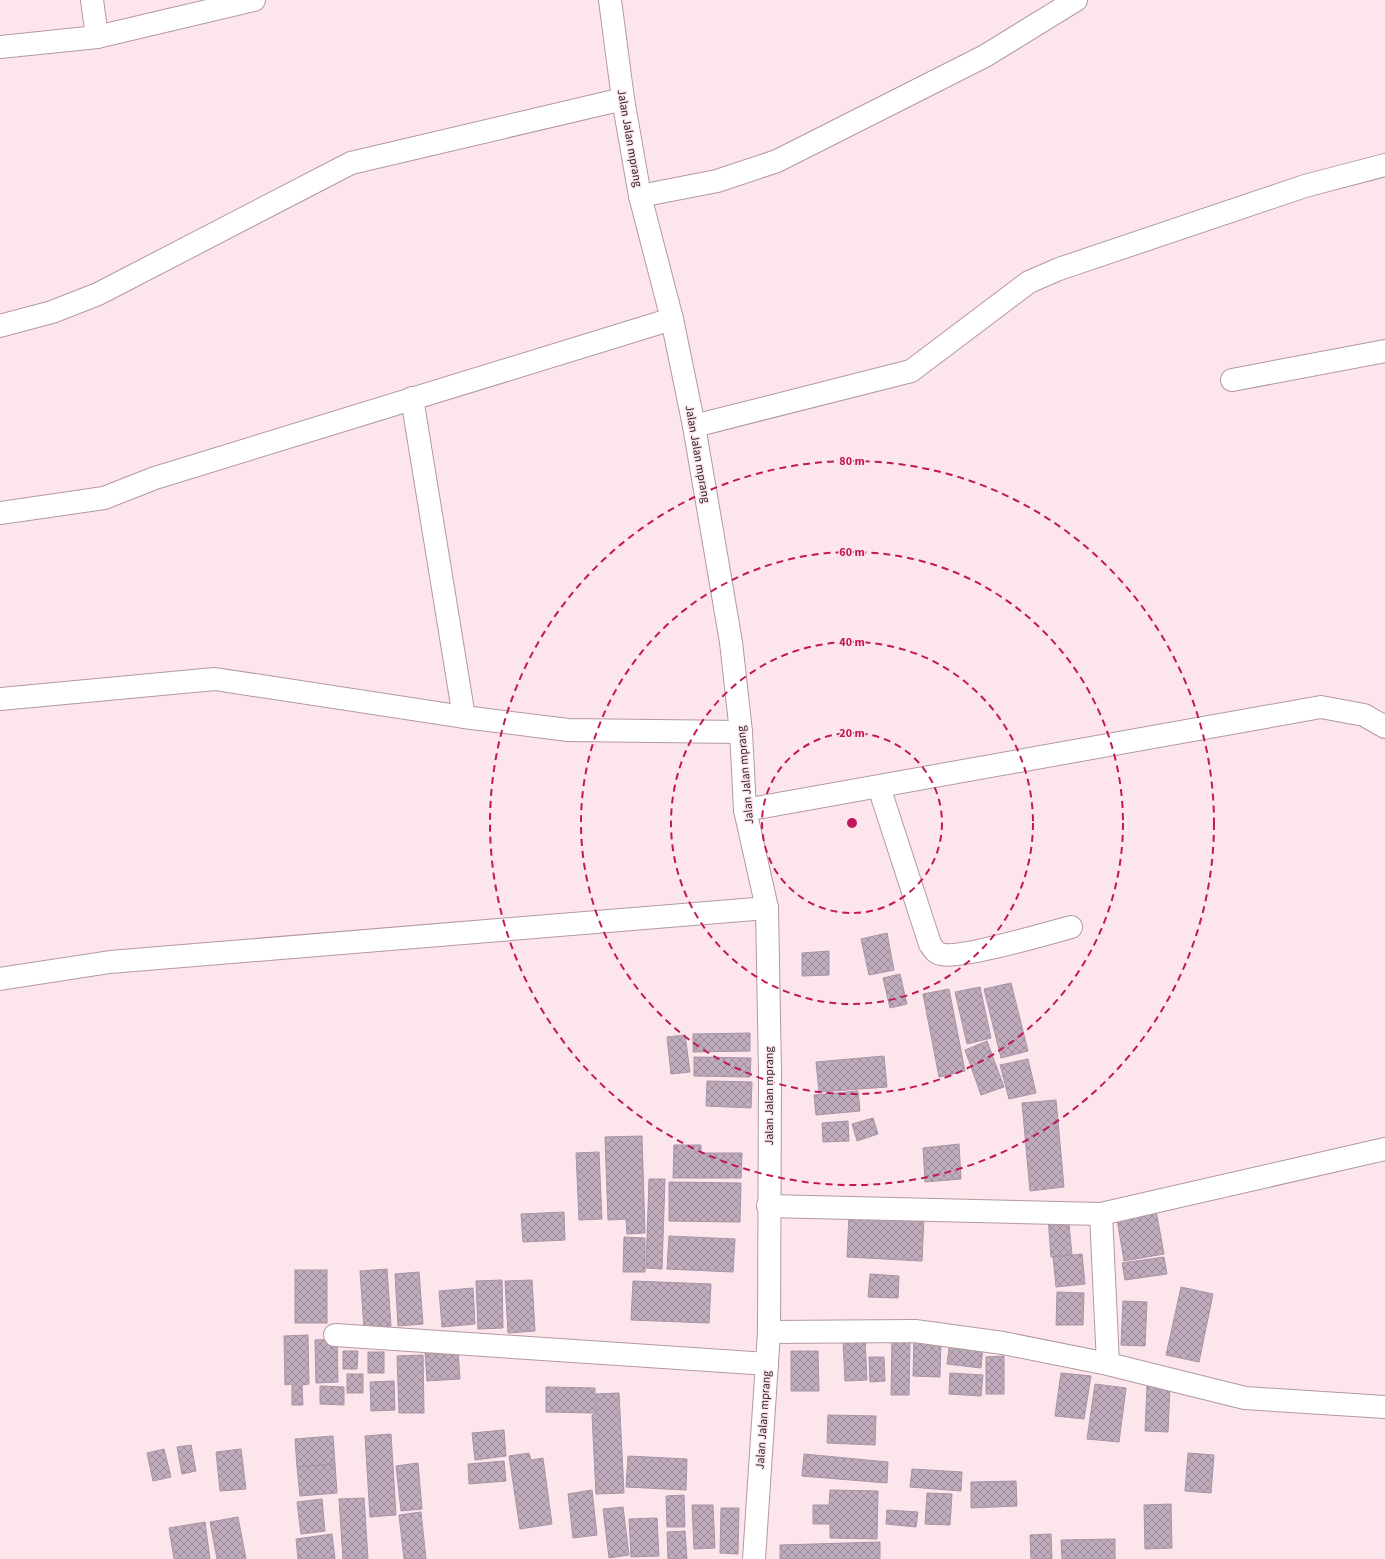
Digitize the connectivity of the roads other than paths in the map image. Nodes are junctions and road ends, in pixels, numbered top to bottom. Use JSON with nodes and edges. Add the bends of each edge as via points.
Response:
{"nodes":[{"id":1,"x":92,"y":0,"type":"edge"},
{"id":2,"x":254,"y":0,"type":"edge"},
{"id":3,"x":610,"y":0,"type":"edge"},
{"id":4,"x":1076,"y":0,"type":"edge"},
{"id":5,"x":97,"y":37,"type":"junction"},
{"id":6,"x":0,"y":47,"type":"edge"},
{"id":7,"x":623,"y":99,"type":"junction"},
{"id":8,"x":1385,"y":165,"type":"edge"},
{"id":9,"x":640,"y":196,"type":"junction"},
{"id":10,"x":672,"y":319,"type":"junction"},
{"id":11,"x":0,"y":326,"type":"edge"},
{"id":12,"x":1385,"y":351,"type":"edge"},
{"id":13,"x":1232,"y":380,"type":"dead end"},
{"id":14,"x":412,"y":398,"type":"junction"},
{"id":15,"x":694,"y":426,"type":"junction"},
{"id":16,"x":0,"y":512,"type":"edge"},
{"id":17,"x":0,"y":699,"type":"edge"},
{"id":18,"x":464,"y":717,"type":"junction"},
{"id":19,"x":1385,"y":727,"type":"edge"},
{"id":20,"x":741,"y":732,"type":"junction"},
{"id":21,"x":879,"y":787,"type":"junction"},
{"id":22,"x":745,"y":810,"type":"junction"},
{"id":23,"x":767,"y":908,"type":"junction"},
{"id":24,"x":1071,"y":927,"type":"dead end"},
{"id":25,"x":0,"y":979,"type":"edge"},
{"id":26,"x":1385,"y":1149,"type":"edge"},
{"id":27,"x":768,"y":1206,"type":"junction"},
{"id":28,"x":1101,"y":1214,"type":"junction"},
{"id":29,"x":769,"y":1332,"type":"junction"},
{"id":30,"x":334,"y":1334,"type":"dead end"},
{"id":31,"x":767,"y":1364,"type":"junction"},
{"id":32,"x":1108,"y":1364,"type":"junction"},
{"id":33,"x":1385,"y":1407,"type":"edge"},
{"id":34,"x":754,"y":1559,"type":"edge"}],
"edges":[{"from":1,"to":5,"type":"street"},
{"from":2,"to":5,"type":"street"},
{"from":3,"to":7,"type":"street","name":"Jalan Jalan mprang"},
{"from":4,"to":9,"type":"street","via":[[985,56],[777,161],[717,181]]},
{"from":5,"to":6,"type":"street"},
{"from":7,"to":9,"type":"street","name":"Jalan Jalan mprang"},
{"from":7,"to":11,"type":"street","via":[[351,163],[98,294],[52,312]]},
{"from":8,"to":15,"type":"street","via":[[1305,186],[1060,269],[1029,282],[911,371]]},
{"from":9,"to":10,"type":"street","name":"Jalan Jalan mprang"},
{"from":10,"to":14,"type":"street"},
{"from":10,"to":15,"type":"street","name":"Jalan Jalan mprang"},
{"from":12,"to":13,"type":"street"},
{"from":14,"to":16,"type":"street","via":[[155,478],[104,498]]},
{"from":14,"to":18,"type":"street"},
{"from":15,"to":20,"type":"street","name":"Jalan Jalan mprang","via":[[731,642]]},
{"from":17,"to":18,"type":"street","via":[[215,679]]},
{"from":18,"to":20,"type":"street","via":[[568,730]]},
{"from":19,"to":21,"type":"street","via":[[1364,715],[1321,708]]},
{"from":20,"to":22,"type":"street","name":"Jalan Jalan mprang"},
{"from":21,"to":22,"type":"street"},
{"from":21,"to":24,"type":"street","via":[[930,944],[935,951],[950,956]]},
{"from":22,"to":23,"type":"street","name":"Jalan Jalan mprang"},
{"from":23,"to":25,"type":"street","via":[[110,962]]},
{"from":23,"to":27,"type":"street","name":"Jalan Jalan mprang","via":[[770,1072]]},
{"from":26,"to":28,"type":"street"},
{"from":27,"to":28,"type":"street"},
{"from":27,"to":29,"type":"street","name":"Jalan Jalan mprang"},
{"from":28,"to":32,"type":"street"},
{"from":29,"to":31,"type":"street","name":"Jalan Jalan mprang"},
{"from":29,"to":32,"type":"street","via":[[915,1331],[1003,1343]]},
{"from":30,"to":31,"type":"street"},
{"from":31,"to":34,"type":"street","name":"Jalan Jalan mprang"},
{"from":32,"to":33,"type":"street","via":[[1245,1398]]}]}
